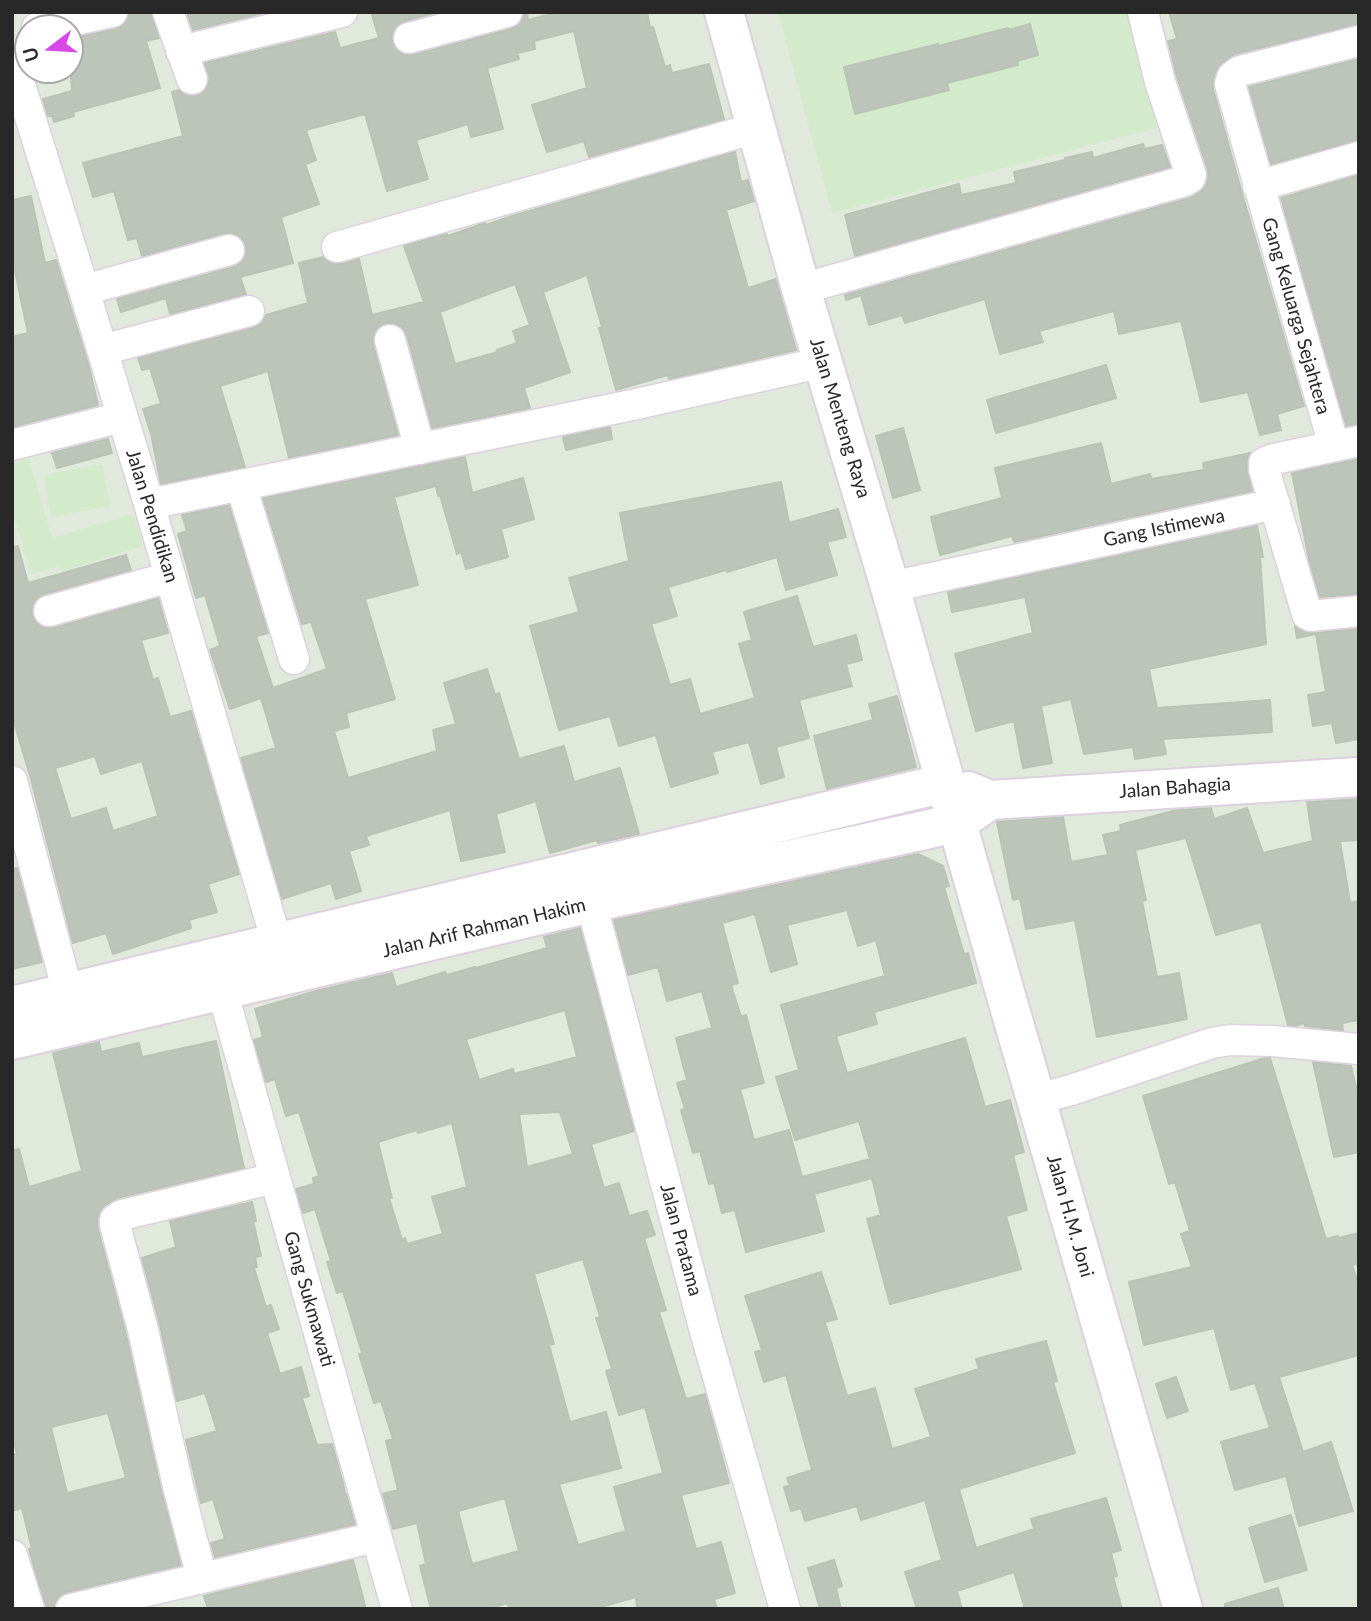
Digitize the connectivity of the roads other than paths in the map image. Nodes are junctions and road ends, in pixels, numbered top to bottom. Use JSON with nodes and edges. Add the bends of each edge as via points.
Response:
{"nodes":[{"id":1,"x":112,"y":12,"type":"edge"},
{"id":2,"x":168,"y":12,"type":"edge"},
{"id":3,"x":342,"y":12,"type":"edge"},
{"id":4,"x":507,"y":12,"type":"edge"},
{"id":5,"x":724,"y":12,"type":"edge"},
{"id":6,"x":1143,"y":12,"type":"edge"},
{"id":7,"x":84,"y":18,"type":"edge"},
{"id":8,"x":409,"y":38,"type":"dead end"},
{"id":9,"x":1359,"y":41,"type":"edge"},
{"id":10,"x":181,"y":51,"type":"junction"},
{"id":11,"x":192,"y":79,"type":"dead end"},
{"id":12,"x":17,"y":84,"type":"edge"},
{"id":13,"x":756,"y":128,"type":"junction"},
{"id":14,"x":1359,"y":157,"type":"edge"},
{"id":15,"x":1258,"y":186,"type":"junction"},
{"id":16,"x":337,"y":247,"type":"dead end"},
{"id":17,"x":229,"y":250,"type":"dead end"},
{"id":18,"x":801,"y":289,"type":"junction"},
{"id":19,"x":84,"y":290,"type":"junction"},
{"id":20,"x":249,"y":311,"type":"dead end"},
{"id":21,"x":390,"y":340,"type":"dead end"},
{"id":22,"x":102,"y":350,"type":"junction"},
{"id":23,"x":824,"y":362,"type":"junction"},
{"id":24,"x":122,"y":417,"type":"junction"},
{"id":25,"x":1346,"y":443,"type":"edge"},
{"id":26,"x":12,"y":445,"type":"edge"},
{"id":27,"x":419,"y":449,"type":"junction"},
{"id":28,"x":241,"y":485,"type":"junction"},
{"id":29,"x":1275,"y":504,"type":"junction"},
{"id":30,"x":149,"y":505,"type":"junction"},
{"id":31,"x":170,"y":576,"type":"junction"},
{"id":32,"x":890,"y":587,"type":"junction"},
{"id":33,"x":49,"y":611,"type":"dead end"},
{"id":34,"x":1359,"y":611,"type":"edge"},
{"id":35,"x":293,"y":659,"type":"dead end"},
{"id":36,"x":1359,"y":777,"type":"edge"},
{"id":37,"x":12,"y":780,"type":"edge"},
{"id":38,"x":945,"y":783,"type":"junction"},
{"id":39,"x":990,"y":800,"type":"junction"},
{"id":40,"x":957,"y":823,"type":"junction"},
{"id":41,"x":587,"y":886,"type":"junction"},
{"id":42,"x":281,"y":959,"type":"junction"},
{"id":43,"x":222,"y":990,"type":"junction"},
{"id":44,"x":68,"y":993,"type":"junction"},
{"id":45,"x":12,"y":1006,"type":"edge"},
{"id":46,"x":12,"y":1040,"type":"edge"},
{"id":47,"x":1359,"y":1049,"type":"edge"},
{"id":48,"x":1037,"y":1100,"type":"junction"},
{"id":49,"x":275,"y":1178,"type":"junction"},
{"id":50,"x":376,"y":1537,"type":"junction"},
{"id":51,"x":12,"y":1555,"type":"edge"},
{"id":52,"x":202,"y":1578,"type":"junction"},
{"id":53,"x":29,"y":1609,"type":"edge"},
{"id":54,"x":71,"y":1609,"type":"edge"},
{"id":55,"x":397,"y":1609,"type":"edge"},
{"id":56,"x":785,"y":1609,"type":"edge"},
{"id":57,"x":1183,"y":1609,"type":"edge"}],
"edges":[{"from":1,"to":7,"type":"street"},
{"from":2,"to":10,"type":"street"},
{"from":3,"to":10,"type":"street"},
{"from":4,"to":8,"type":"street"},
{"from":5,"to":13,"type":"main road","name":"Jalan Menteng Raya"},
{"from":6,"to":18,"type":"street","via":[[1190,178]]},
{"from":9,"to":15,"type":"street","name":"Gang Keluarga Sejahtera","via":[[1240,71],[1232,77],[1230,84]]},
{"from":10,"to":11,"type":"street"},
{"from":12,"to":19,"type":"street","name":"Jalan Pendidikan"},
{"from":13,"to":16,"type":"street"},
{"from":13,"to":18,"type":"main road","name":"Jalan Menteng Raya"},
{"from":14,"to":15,"type":"street"},
{"from":15,"to":25,"type":"street","name":"Gang Keluarga Sejahtera"},
{"from":17,"to":19,"type":"street"},
{"from":18,"to":23,"type":"main road","name":"Jalan Menteng Raya"},
{"from":19,"to":22,"type":"street","name":"Jalan Pendidikan"},
{"from":20,"to":22,"type":"street"},
{"from":21,"to":27,"type":"street"},
{"from":22,"to":24,"type":"street","name":"Jalan Pendidikan"},
{"from":23,"to":27,"type":"street"},
{"from":23,"to":32,"type":"main road","name":"Jalan Menteng Raya"},
{"from":24,"to":26,"type":"street"},
{"from":24,"to":30,"type":"street","name":"Jalan Pendidikan"},
{"from":25,"to":29,"type":"street","name":"Gang Keluarga Sejahtera","via":[[1264,463]]},
{"from":27,"to":28,"type":"street"},
{"from":28,"to":30,"type":"street"},
{"from":28,"to":35,"type":"street"},
{"from":29,"to":32,"type":"street","name":"Gang Istimewa"},
{"from":29,"to":34,"type":"street","via":[[1307,614]]},
{"from":30,"to":31,"type":"street","name":"Jalan Pendidikan"},
{"from":31,"to":33,"type":"street"},
{"from":31,"to":42,"type":"street","name":"Jalan Pendidikan"},
{"from":32,"to":38,"type":"main road","name":"Jalan Menteng Raya"},
{"from":36,"to":39,"type":"main road","name":"Jalan Bahagia"},
{"from":37,"to":44,"type":"street"},
{"from":38,"to":39,"type":"main road","name":"Jalan Bahagia"},
{"from":38,"to":40,"type":"main road","name":"Jalan Menteng Raya"},
{"from":38,"to":41,"type":"main road","name":"Jalan Arif Rahman Hakim"},
{"from":39,"to":40,"type":"main road"},
{"from":40,"to":41,"type":"main road","name":"Jalan Arif Rahman Hakim"},
{"from":40,"to":48,"type":"main road","name":"Jalan H.M. Joni"},
{"from":41,"to":42,"type":"main road","name":"Jalan Arif Rahman Hakim"},
{"from":41,"to":56,"type":"street","name":"Jalan Pratama","via":[[706,1335]]},
{"from":42,"to":43,"type":"main road","name":"Jalan Arif Rahman Hakim"},
{"from":42,"to":44,"type":"main road","name":"Jalan Arif Rahman Hakim"},
{"from":43,"to":46,"type":"main road","name":"Jalan Arif Rahman Hakim"},
{"from":43,"to":49,"type":"street","name":"Gang Sukmawati"},
{"from":44,"to":45,"type":"main road","name":"Jalan Arif Rahman Hakim"},
{"from":47,"to":48,"type":"street","via":[[1230,1040]]},
{"from":48,"to":57,"type":"main road","name":"Jalan H.M. Joni"},
{"from":49,"to":50,"type":"street","name":"Gang Sukmawati"},
{"from":49,"to":52,"type":"street","via":[[115,1220]]},
{"from":50,"to":52,"type":"street"},
{"from":50,"to":55,"type":"street","name":"Gang Sukmawati"},
{"from":51,"to":53,"type":"street"},
{"from":52,"to":54,"type":"street"}]}
